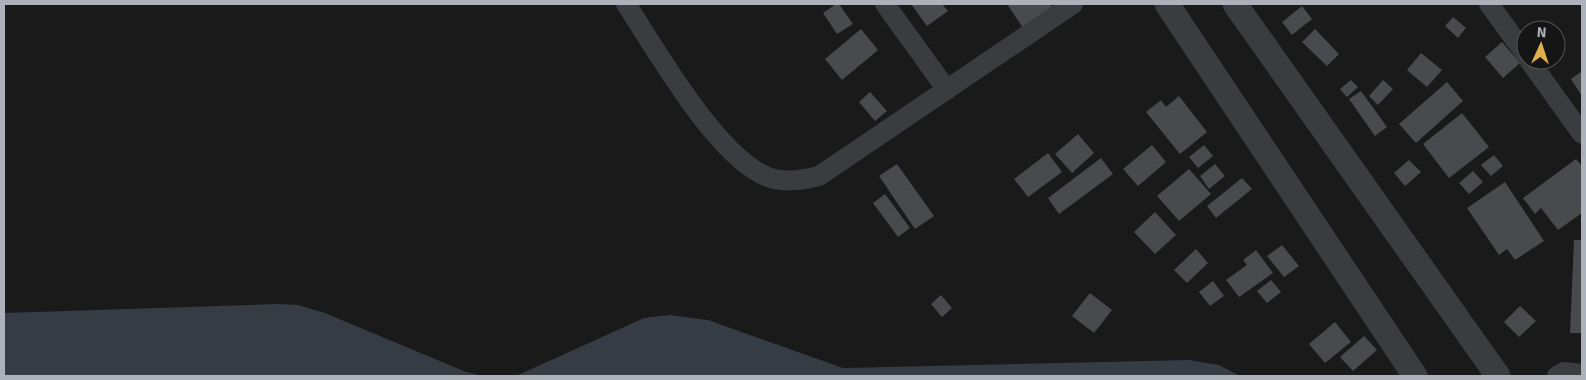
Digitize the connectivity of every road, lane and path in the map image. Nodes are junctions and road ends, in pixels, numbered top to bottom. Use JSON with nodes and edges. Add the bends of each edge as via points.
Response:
{"nodes":[{"id":1,"x":626,"y":4,"type":"edge"},
{"id":2,"x":885,"y":4,"type":"edge"},
{"id":3,"x":1073,"y":4,"type":"edge"},
{"id":4,"x":1167,"y":4,"type":"edge"},
{"id":5,"x":1234,"y":4,"type":"edge"},
{"id":6,"x":1489,"y":4,"type":"edge"},
{"id":7,"x":1516,"y":41,"type":"edge"},
{"id":8,"x":1536,"y":70,"type":"edge"},
{"id":9,"x":946,"y":90,"type":"junction"},
{"id":10,"x":1582,"y":134,"type":"edge"},
{"id":11,"x":1582,"y":374,"type":"edge"},
{"id":12,"x":1415,"y":376,"type":"edge"},
{"id":13,"x":1498,"y":376,"type":"edge"},
{"id":14,"x":1557,"y":376,"type":"edge"}],
"edges":[{"from":1,"to":9,"type":"street","via":[[707,126],[745,164],[772,178],[794,182],[819,176]]},
{"from":2,"to":9,"type":"street"},
{"from":3,"to":9,"type":"street"},
{"from":4,"to":12,"type":"street"},
{"from":5,"to":13,"type":"street"},
{"from":6,"to":7,"type":"street"},
{"from":8,"to":10,"type":"street"},
{"from":11,"to":14,"type":"street","via":[[1564,372]]}]}
